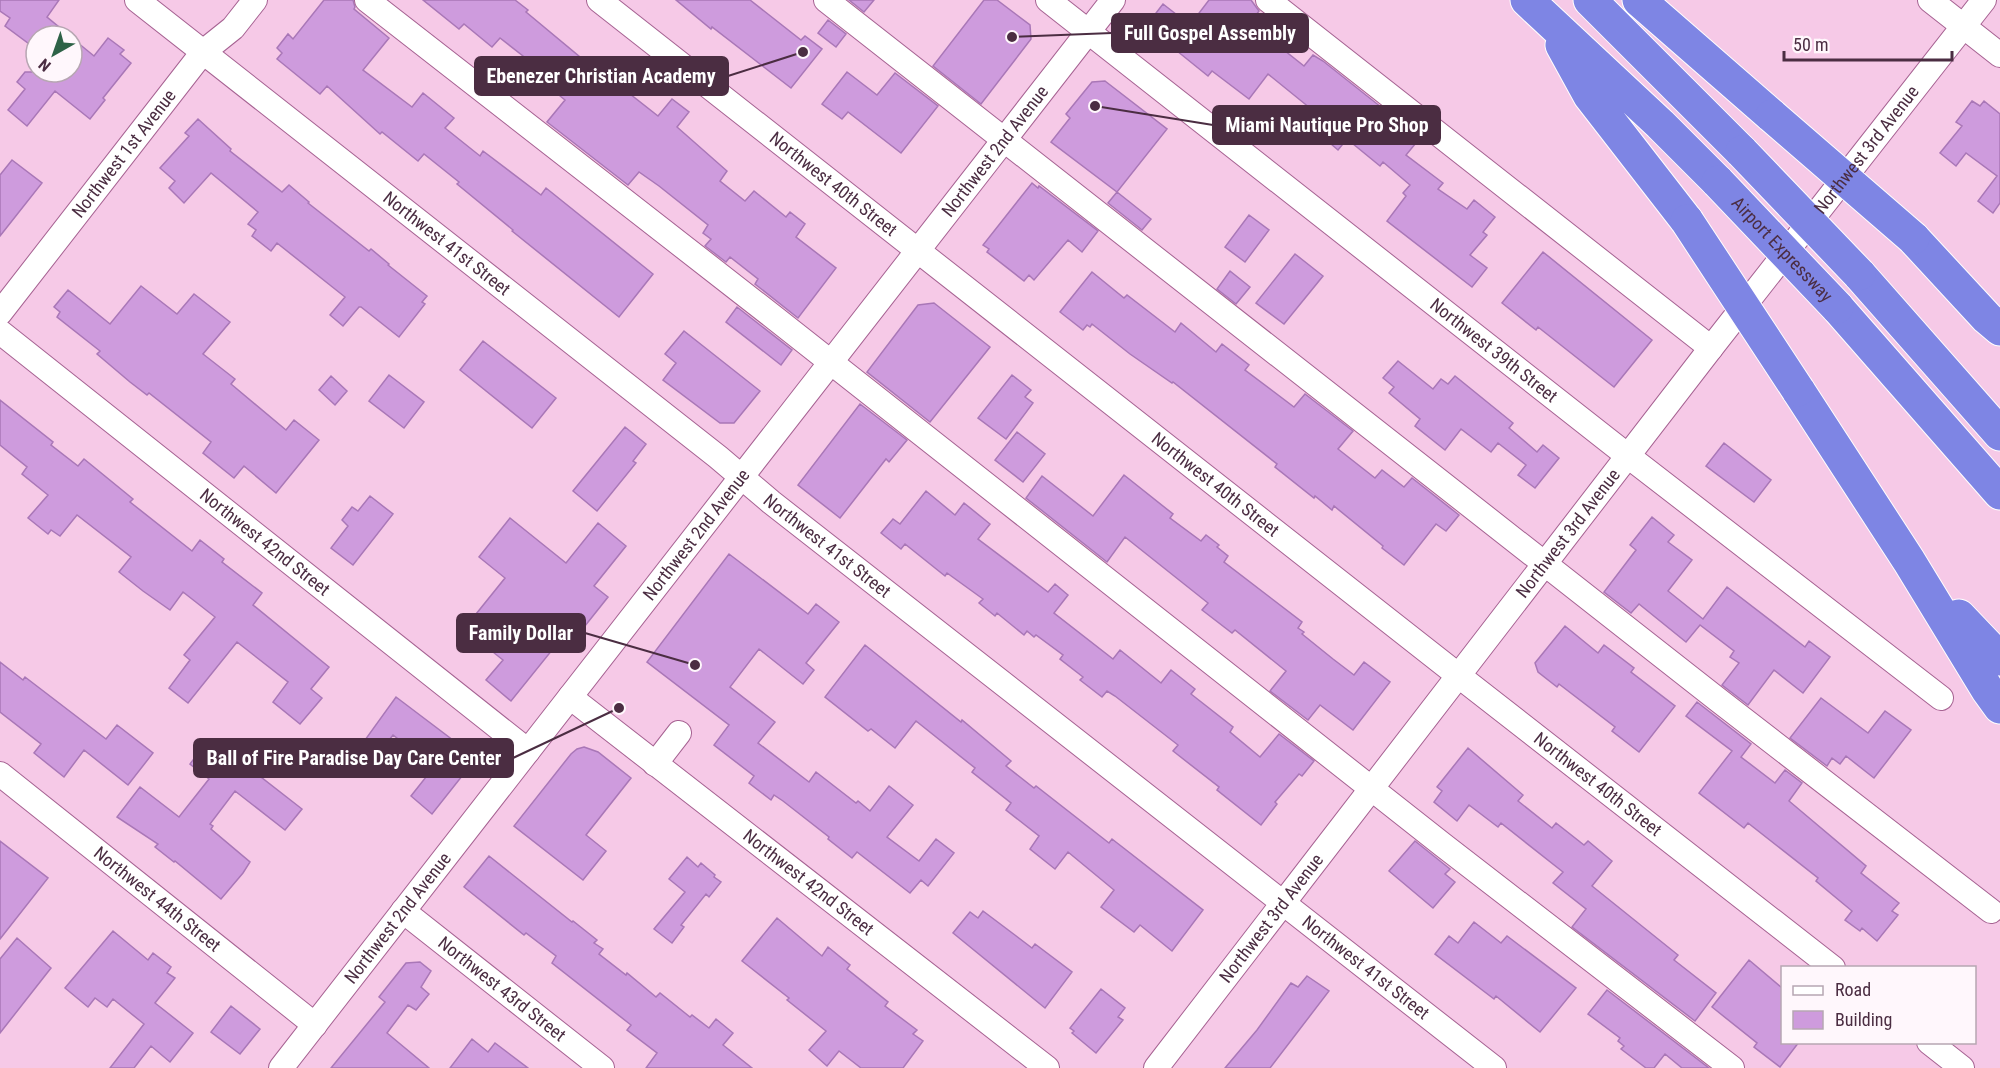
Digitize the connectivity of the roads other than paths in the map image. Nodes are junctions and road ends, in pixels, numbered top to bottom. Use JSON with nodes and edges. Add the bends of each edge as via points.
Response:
{"nodes":[{"id":1,"x":136,"y":0,"type":"edge"},
{"id":2,"x":255,"y":0,"type":"edge"},
{"id":3,"x":367,"y":0,"type":"edge"},
{"id":4,"x":599,"y":0,"type":"edge"},
{"id":5,"x":826,"y":0,"type":"edge"},
{"id":6,"x":1048,"y":0,"type":"edge"},
{"id":7,"x":1113,"y":0,"type":"edge"},
{"id":8,"x":1268,"y":0,"type":"edge"},
{"id":9,"x":1590,"y":0,"type":"edge"},
{"id":10,"x":1639,"y":0,"type":"edge"},
{"id":11,"x":1930,"y":0,"type":"edge"},
{"id":12,"x":1984,"y":0,"type":"edge"},
{"id":13,"x":1538,"y":10,"type":"edge"},
{"id":14,"x":1964,"y":27,"type":"junction"},
{"id":15,"x":1088,"y":32,"type":"junction"},
{"id":16,"x":203,"y":52,"type":"junction"},
{"id":17,"x":2000,"y":55,"type":"edge"},
{"id":18,"x":1004,"y":141,"type":"junction"},
{"id":19,"x":1914,"y":238,"type":"junction"},
{"id":20,"x":918,"y":252,"type":"junction"},
{"id":21,"x":2000,"y":305,"type":"edge"},
{"id":22,"x":0,"y":313,"type":"edge"},
{"id":23,"x":2000,"y":329,"type":"edge"},
{"id":24,"x":0,"y":332,"type":"edge"},
{"id":25,"x":1711,"y":348,"type":"junction"},
{"id":26,"x":831,"y":363,"type":"junction"},
{"id":27,"x":2000,"y":434,"type":"edge"},
{"id":28,"x":1628,"y":456,"type":"junction"},
{"id":29,"x":741,"y":477,"type":"junction"},
{"id":30,"x":2000,"y":493,"type":"edge"},
{"id":31,"x":1909,"y":561,"type":"junction"},
{"id":32,"x":1545,"y":563,"type":"junction"},
{"id":33,"x":2000,"y":659,"type":"edge"},
{"id":34,"x":1459,"y":676,"type":"junction"},
{"id":35,"x":570,"y":698,"type":"junction"},
{"id":36,"x":1941,"y":698,"type":"dead end"},
{"id":37,"x":2000,"y":707,"type":"edge"},
{"id":38,"x":679,"y":733,"type":"dead end"},
{"id":39,"x":528,"y":751,"type":"junction"},
{"id":40,"x":655,"y":764,"type":"junction"},
{"id":41,"x":0,"y":774,"type":"edge"},
{"id":42,"x":1371,"y":787,"type":"junction"},
{"id":43,"x":1282,"y":903,"type":"junction"},
{"id":44,"x":403,"y":911,"type":"junction"},
{"id":45,"x":1991,"y":911,"type":"dead end"},
{"id":46,"x":1830,"y":966,"type":"edge"},
{"id":47,"x":315,"y":1025,"type":"junction"},
{"id":48,"x":1932,"y":1044,"type":"edge"},
{"id":49,"x":281,"y":1068,"type":"edge"},
{"id":50,"x":602,"y":1068,"type":"edge"},
{"id":51,"x":1047,"y":1068,"type":"edge"},
{"id":52,"x":1156,"y":1068,"type":"edge"},
{"id":53,"x":1494,"y":1068,"type":"edge"},
{"id":54,"x":1732,"y":1068,"type":"edge"},
{"id":55,"x":1962,"y":1068,"type":"edge"}],
"edges":[{"from":1,"to":16,"type":"street","name":"Northwest 41st Street"},
{"from":2,"to":16,"type":"street","name":"Northwest 1st Avenue","via":[[233,28]]},
{"from":3,"to":26,"type":"street"},
{"from":4,"to":20,"type":"street","name":"Northwest 40th Street"},
{"from":5,"to":18,"type":"street"},
{"from":6,"to":15,"type":"street","name":"Northwest 39th Street"},
{"from":7,"to":15,"type":"street","name":"Northwest 2nd Avenue"},
{"from":8,"to":25,"type":"street"},
{"from":9,"to":27,"type":"highway","bridge":true,"via":[[1859,274]]},
{"from":10,"to":19,"type":"highway","bridge":true},
{"from":11,"to":14,"type":"street"},
{"from":12,"to":14,"type":"street","name":"Northwest 3rd Avenue"},
{"from":13,"to":30,"type":"highway","name":"Airport Expressway","bridge":true,"via":[[1718,182],[1837,307]]},
{"from":13,"to":31,"type":"highway","bridge":true,"via":[[1590,96],[1687,221]]},
{"from":14,"to":17,"type":"street"},
{"from":14,"to":25,"type":"street","name":"Northwest 3rd Avenue"},
{"from":15,"to":18,"type":"street","name":"Northwest 2nd Avenue"},
{"from":15,"to":28,"type":"street","name":"Northwest 39th Street"},
{"from":16,"to":22,"type":"street","name":"Northwest 1st Avenue"},
{"from":16,"to":29,"type":"street","name":"Northwest 41st Street"},
{"from":18,"to":20,"type":"street","name":"Northwest 2nd Avenue"},
{"from":18,"to":32,"type":"street"},
{"from":19,"to":21,"type":"highway"},
{"from":19,"to":23,"type":"highway"},
{"from":20,"to":26,"type":"street","name":"Northwest 2nd Avenue"},
{"from":20,"to":34,"type":"street","name":"Northwest 40th Street"},
{"from":24,"to":39,"type":"street","name":"Northwest 42nd Street"},
{"from":25,"to":28,"type":"street","name":"Northwest 3rd Avenue"},
{"from":26,"to":29,"type":"street","name":"Northwest 2nd Avenue"},
{"from":26,"to":42,"type":"street"},
{"from":28,"to":32,"type":"street","name":"Northwest 3rd Avenue"},
{"from":28,"to":36,"type":"street","name":"Northwest 39th Street"},
{"from":29,"to":35,"type":"street","name":"Northwest 2nd Avenue"},
{"from":29,"to":43,"type":"street","name":"Northwest 41st Street"},
{"from":31,"to":33,"type":"highway"},
{"from":31,"to":37,"type":"highway"},
{"from":32,"to":34,"type":"street","name":"Northwest 3rd Avenue"},
{"from":32,"to":45,"type":"street"},
{"from":34,"to":42,"type":"street","name":"Northwest 3rd Avenue"},
{"from":34,"to":46,"type":"street","name":"Northwest 40th Street"},
{"from":35,"to":39,"type":"street","name":"Northwest 2nd Avenue"},
{"from":35,"to":40,"type":"street","name":"Northwest 42nd Street"},
{"from":38,"to":40,"type":"street"},
{"from":39,"to":44,"type":"street","name":"Northwest 2nd Avenue"},
{"from":40,"to":51,"type":"street","name":"Northwest 42nd Street"},
{"from":41,"to":47,"type":"street","name":"Northwest 44th Street"},
{"from":42,"to":43,"type":"street","name":"Northwest 3rd Avenue"},
{"from":42,"to":54,"type":"street"},
{"from":43,"to":52,"type":"street","name":"Northwest 3rd Avenue"},
{"from":43,"to":53,"type":"street","name":"Northwest 41st Street"},
{"from":44,"to":47,"type":"street","name":"Northwest 2nd Avenue"},
{"from":44,"to":50,"type":"street","name":"Northwest 43rd Street"},
{"from":47,"to":49,"type":"street","name":"Northwest 2nd Avenue"},
{"from":48,"to":55,"type":"street"}]}
